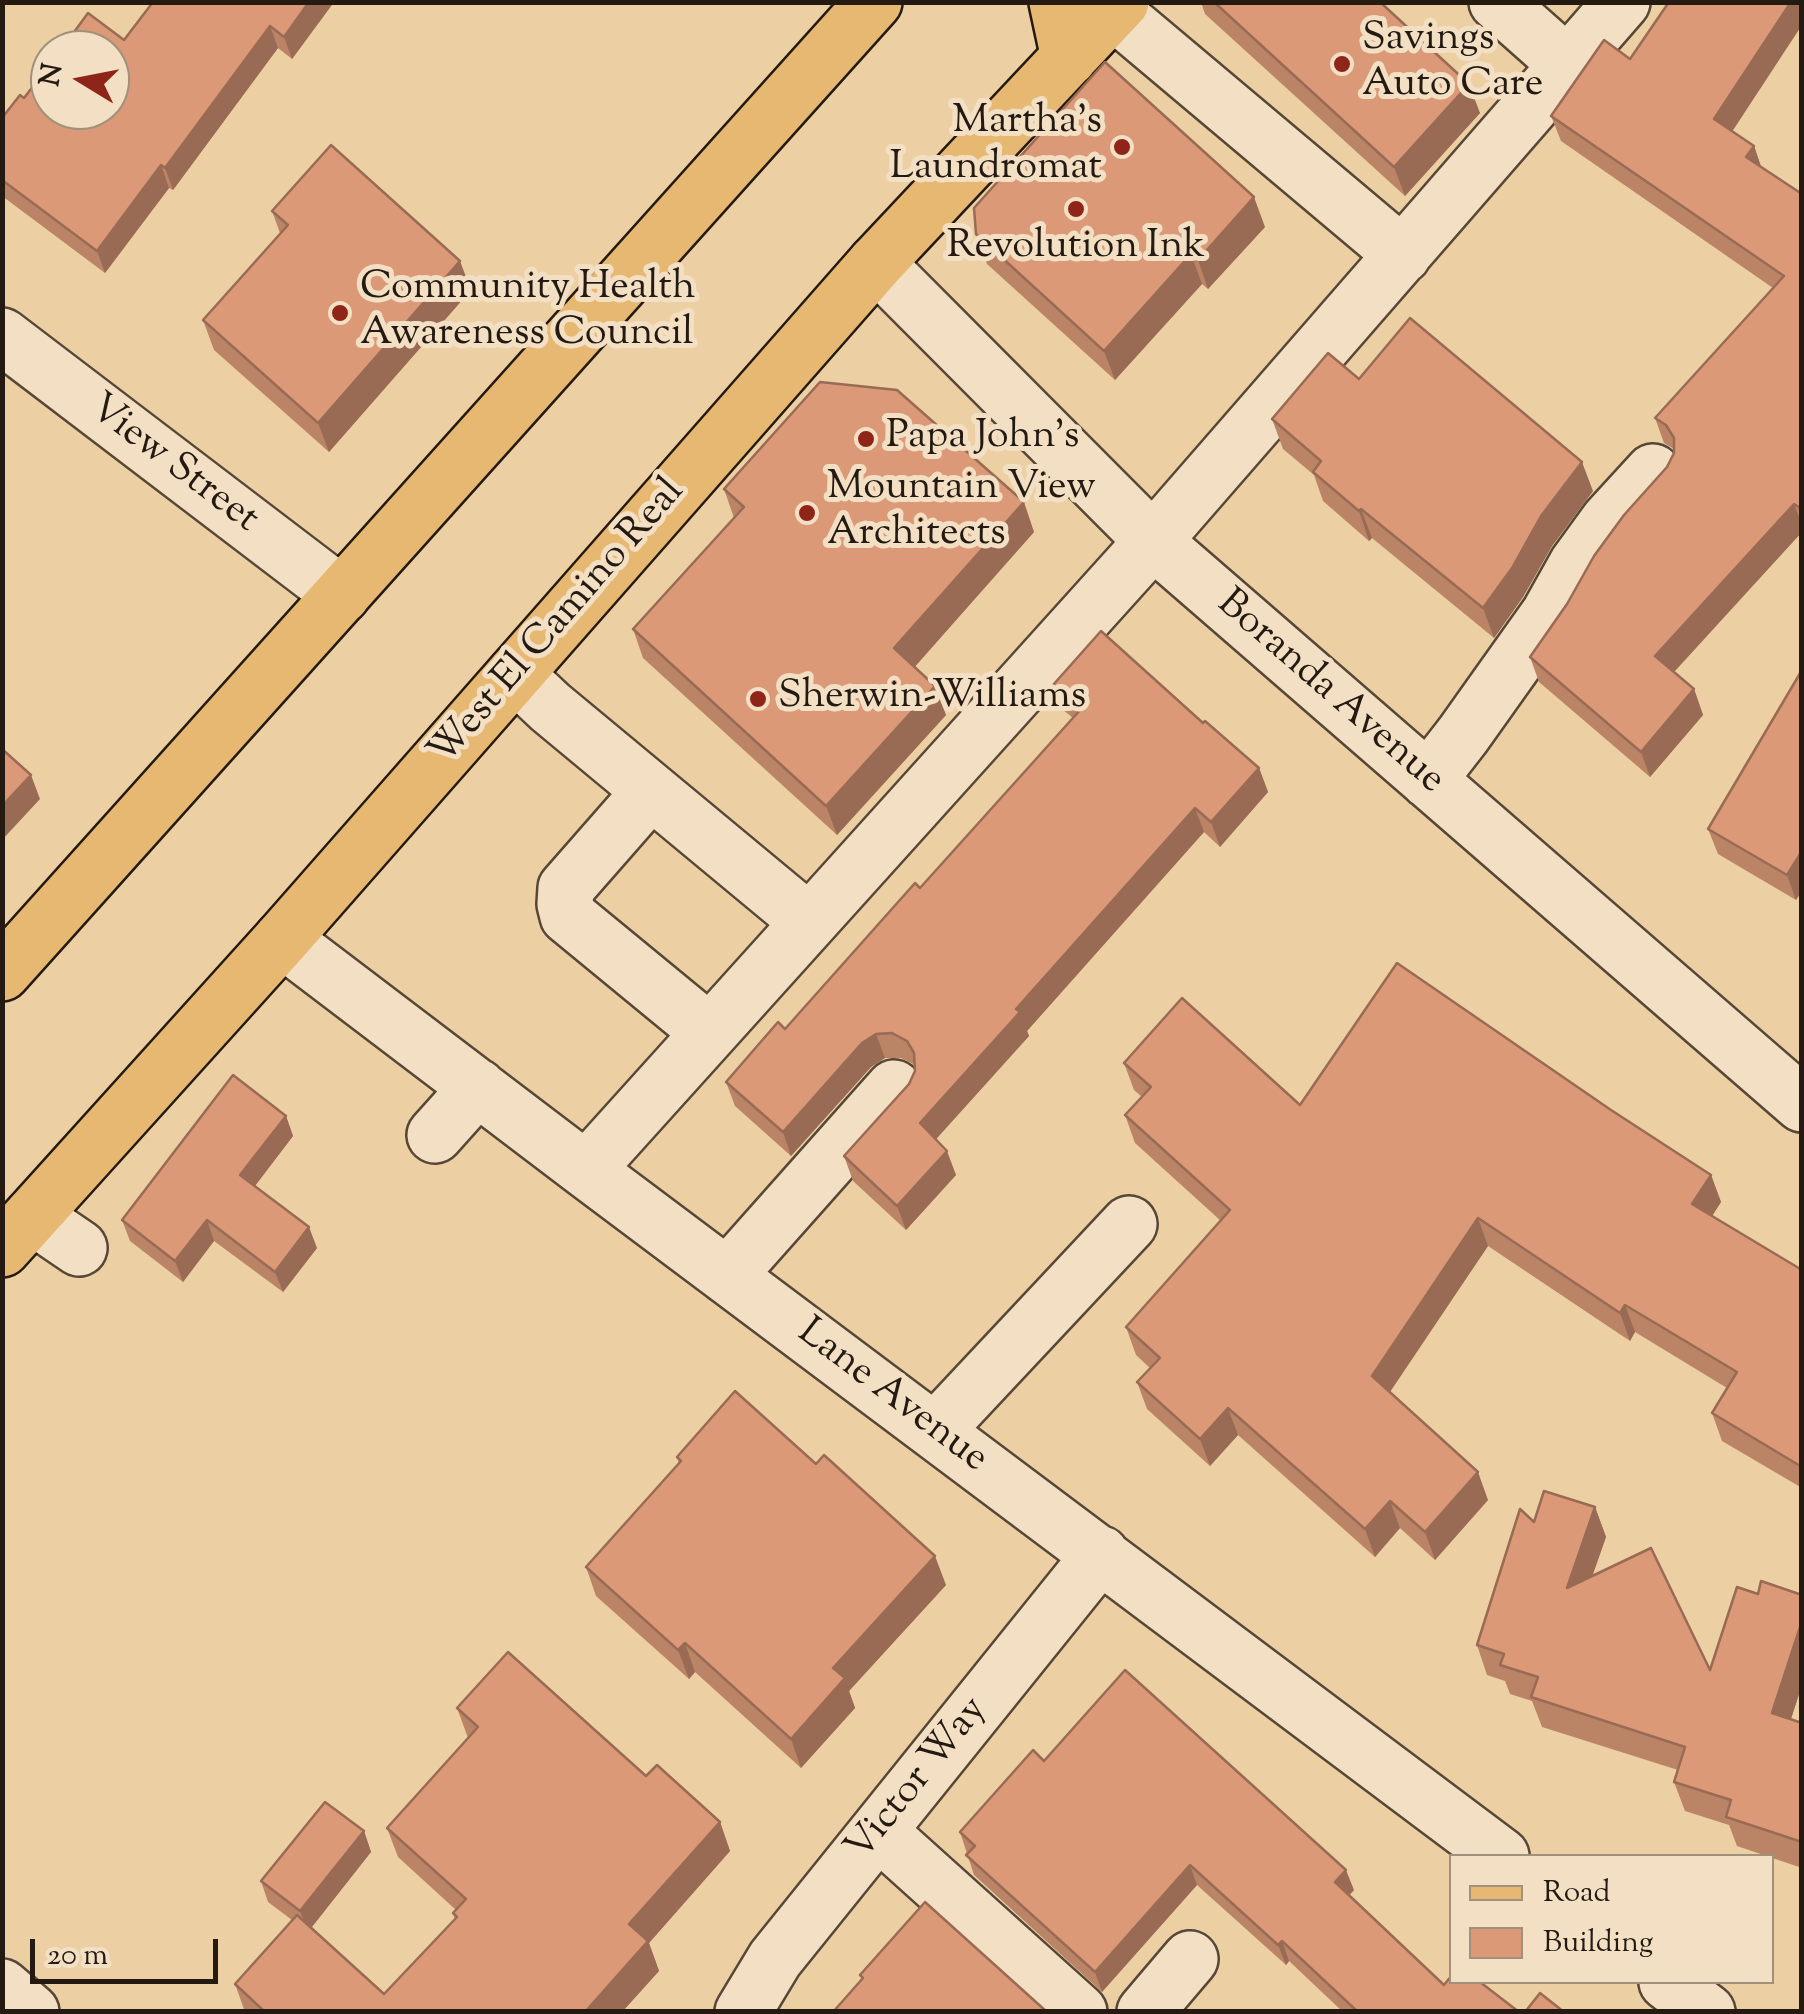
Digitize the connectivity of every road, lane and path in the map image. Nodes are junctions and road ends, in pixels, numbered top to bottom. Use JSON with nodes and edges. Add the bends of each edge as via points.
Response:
{"nodes":[{"id":1,"x":874,"y":2,"type":"edge"},
{"id":2,"x":1057,"y":2,"type":"edge"},
{"id":3,"x":1496,"y":2,"type":"edge"},
{"id":4,"x":1622,"y":2,"type":"edge"},
{"id":5,"x":1117,"y":6,"type":"edge"},
{"id":6,"x":1069,"y":58,"type":"junction"},
{"id":7,"x":1568,"y":65,"type":"junction"},
{"id":8,"x":1403,"y":255,"type":"junction"},
{"id":9,"x":876,"y":263,"type":"junction"},
{"id":10,"x":2,"y":336,"type":"edge"},
{"id":11,"x":1652,"y":472,"type":"dead end"},
{"id":12,"x":1153,"y":541,"type":"junction"},
{"id":13,"x":342,"y":596,"type":"junction"},
{"id":14,"x":516,"y":674,"type":"junction"},
{"id":15,"x":1428,"y":780,"type":"junction"},
{"id":16,"x":650,"y":791,"type":"junction"},
{"id":17,"x":808,"y":922,"type":"junction"},
{"id":18,"x":282,"y":939,"type":"junction"},
{"id":19,"x":2,"y":974,"type":"edge"},
{"id":20,"x":709,"y":1032,"type":"junction"},
{"id":21,"x":478,"y":1087,"type":"junction"},
{"id":22,"x":894,"y":1088,"type":"dead end"},
{"id":23,"x":1802,"y":1104,"type":"edge"},
{"id":24,"x":435,"y":1135,"type":"dead end"},
{"id":25,"x":586,"y":1170,"type":"junction"},
{"id":26,"x":1129,"y":1224,"type":"dead end"},
{"id":27,"x":17,"y":1233,"type":"edge"},
{"id":28,"x":78,"y":1248,"type":"dead end"},
{"id":29,"x":727,"y":1276,"type":"junction"},
{"id":30,"x":935,"y":1431,"type":"junction"},
{"id":31,"x":1101,"y":1554,"type":"junction"},
{"id":32,"x":878,"y":1831,"type":"junction"},
{"id":33,"x":1499,"y":1854,"type":"edge"},
{"id":34,"x":1190,"y":1959,"type":"dead end"},
{"id":35,"x":1670,"y":1984,"type":"edge"},
{"id":36,"x":2,"y":1987,"type":"edge"},
{"id":37,"x":31,"y":2012,"type":"edge"},
{"id":38,"x":743,"y":2012,"type":"edge"},
{"id":39,"x":1079,"y":2012,"type":"edge"},
{"id":40,"x":1144,"y":2012,"type":"edge"},
{"id":41,"x":1707,"y":2012,"type":"edge"}],
"edges":[{"from":1,"to":13,"type":"main road"},
{"from":2,"to":6,"type":"main road"},
{"from":3,"to":7,"type":"street"},
{"from":4,"to":7,"type":"street"},
{"from":5,"to":6,"type":"main road","name":"West El Camino Real"},
{"from":5,"to":8,"type":"street"},
{"from":6,"to":9,"type":"main road","name":"West El Camino Real"},
{"from":7,"to":8,"type":"street"},
{"from":8,"to":12,"type":"street"},
{"from":9,"to":12,"type":"street","name":"Boranda Avenue"},
{"from":9,"to":14,"type":"main road","name":"West El Camino Real"},
{"from":10,"to":13,"type":"street","name":"View Street"},
{"from":11,"to":15,"type":"street","via":[[1577,564],[1549,614]]},
{"from":12,"to":15,"type":"street","name":"Boranda Avenue"},
{"from":12,"to":17,"type":"street"},
{"from":13,"to":19,"type":"main road"},
{"from":14,"to":16,"type":"street"},
{"from":14,"to":18,"type":"main road","name":"West El Camino Real"},
{"from":15,"to":23,"type":"street","name":"Boranda Avenue"},
{"from":16,"to":17,"type":"street"},
{"from":16,"to":20,"type":"street","via":[[566,888],[565,904],[568,916]]},
{"from":17,"to":20,"type":"street"},
{"from":18,"to":21,"type":"street","name":"Lane Avenue"},
{"from":18,"to":27,"type":"main road","name":"West El Camino Real"},
{"from":20,"to":25,"type":"street"},
{"from":21,"to":24,"type":"street"},
{"from":21,"to":25,"type":"street","name":"Lane Avenue"},
{"from":22,"to":29,"type":"street"},
{"from":25,"to":29,"type":"street","name":"Lane Avenue"},
{"from":26,"to":30,"type":"street"},
{"from":27,"to":28,"type":"street"},
{"from":29,"to":30,"type":"street","name":"Lane Avenue"},
{"from":30,"to":31,"type":"street","name":"Lane Avenue"},
{"from":31,"to":32,"type":"street","name":"Victor Way"},
{"from":31,"to":33,"type":"street","name":"Lane Avenue"},
{"from":32,"to":38,"type":"street","name":"Victor Way","via":[[775,1959]]},
{"from":32,"to":39,"type":"street"},
{"from":34,"to":40,"type":"street"},
{"from":35,"to":41,"type":"street"},
{"from":36,"to":37,"type":"street"}]}
